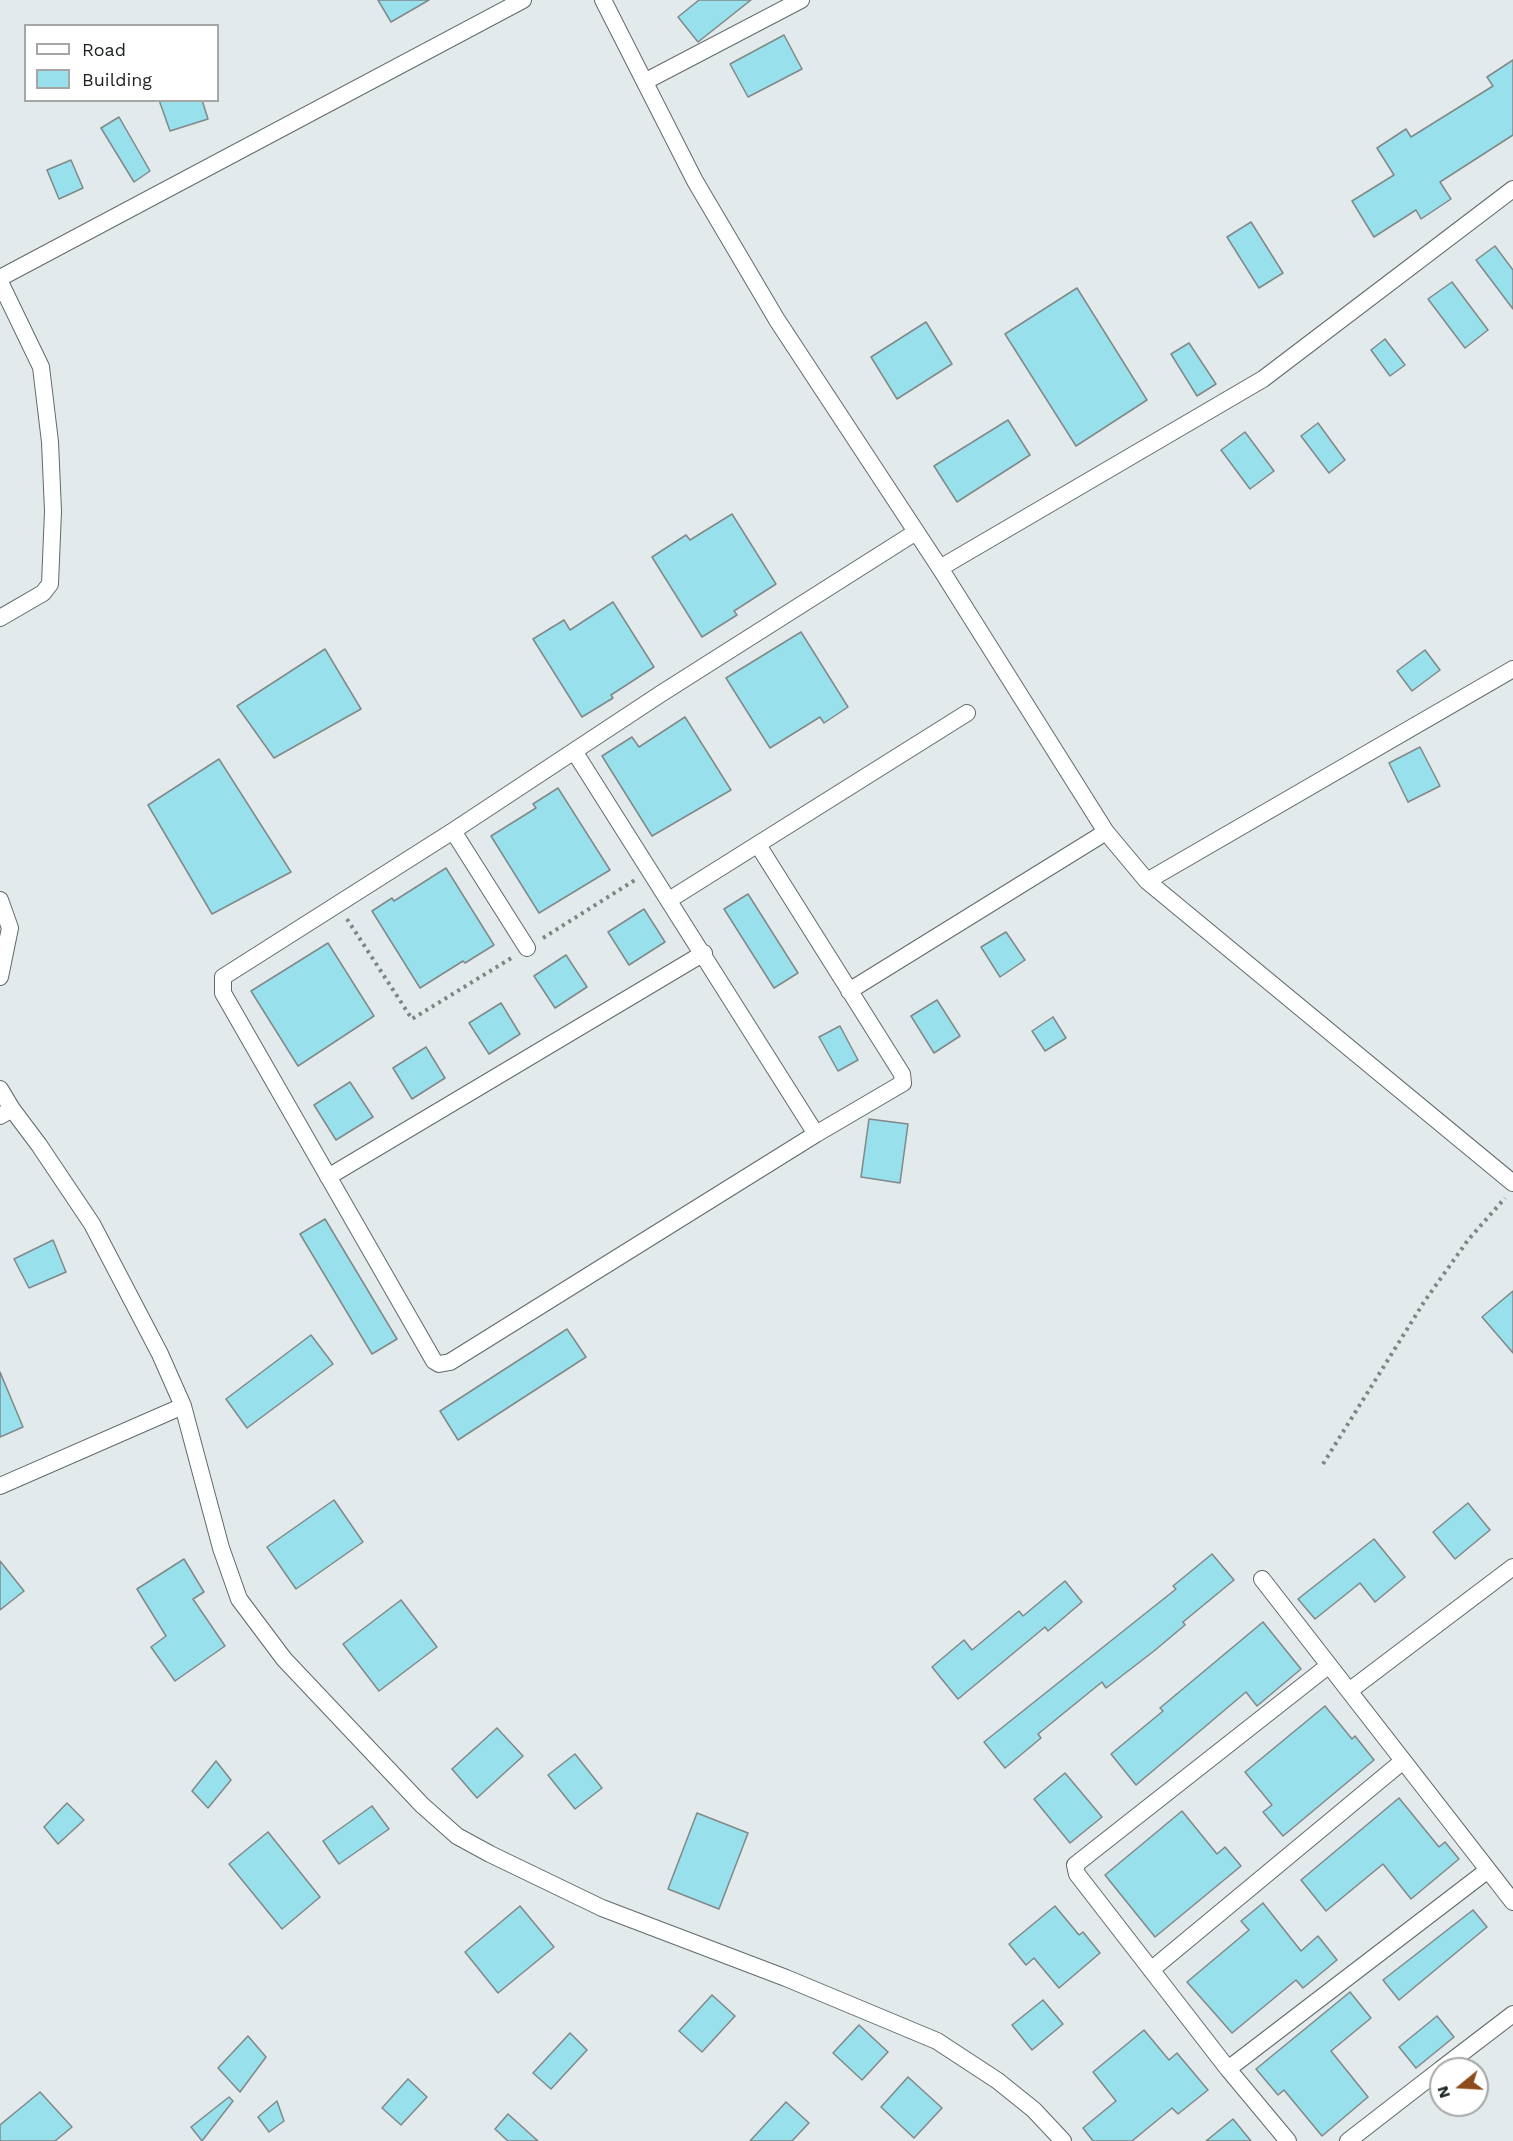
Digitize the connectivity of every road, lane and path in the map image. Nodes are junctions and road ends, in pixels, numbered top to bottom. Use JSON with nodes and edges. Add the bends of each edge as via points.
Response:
{"nodes":[{"id":1,"x":523,"y":0,"type":"edge"},
{"id":2,"x":603,"y":0,"type":"edge"},
{"id":3,"x":801,"y":0,"type":"edge"},
{"id":4,"x":646,"y":81,"type":"junction"},
{"id":5,"x":1513,"y":189,"type":"edge"},
{"id":6,"x":0,"y":280,"type":"edge"},
{"id":7,"x":916,"y":532,"type":"junction"},
{"id":8,"x":940,"y":568,"type":"junction"},
{"id":9,"x":0,"y":618,"type":"edge"},
{"id":10,"x":1513,"y":669,"type":"edge"},
{"id":11,"x":967,"y":713,"type":"dead end"},
{"id":12,"x":574,"y":751,"type":"junction"},
{"id":13,"x":453,"y":831,"type":"junction"},
{"id":14,"x":1106,"y":832,"type":"junction"},
{"id":15,"x":758,"y":845,"type":"junction"},
{"id":16,"x":649,"y":872,"type":"junction"},
{"id":17,"x":1147,"y":881,"type":"junction"},
{"id":18,"x":0,"y":900,"type":"edge"},
{"id":19,"x":669,"y":900,"type":"junction"},
{"id":20,"x":337,"y":903,"type":"junction"},
{"id":21,"x":527,"y":948,"type":"junction"},
{"id":22,"x":704,"y":953,"type":"junction"},
{"id":23,"x":0,"y":977,"type":"edge"},
{"id":24,"x":849,"y":991,"type":"junction"},
{"id":25,"x":0,"y":1089,"type":"edge"},
{"id":26,"x":6,"y":1113,"type":"edge"},
{"id":27,"x":816,"y":1134,"type":"junction"},
{"id":28,"x":328,"y":1177,"type":"junction"},
{"id":29,"x":1513,"y":1183,"type":"edge"},
{"id":30,"x":1513,"y":1189,"type":"edge"},
{"id":31,"x":183,"y":1406,"type":"junction"},
{"id":32,"x":1323,"y":1464,"type":"dead end"},
{"id":33,"x":0,"y":1486,"type":"edge"},
{"id":34,"x":1513,"y":1567,"type":"edge"},
{"id":35,"x":1262,"y":1579,"type":"dead end"},
{"id":36,"x":1328,"y":1666,"type":"junction"},
{"id":37,"x":1349,"y":1691,"type":"junction"},
{"id":38,"x":1403,"y":1761,"type":"junction"},
{"id":39,"x":1488,"y":1870,"type":"junction"},
{"id":40,"x":1513,"y":1902,"type":"edge"},
{"id":41,"x":1151,"y":1970,"type":"junction"},
{"id":42,"x":1513,"y":2014,"type":"edge"},
{"id":43,"x":1457,"y":2057,"type":"edge"},
{"id":44,"x":1228,"y":2069,"type":"junction"},
{"id":45,"x":1429,"y":2078,"type":"edge"},
{"id":46,"x":1063,"y":2141,"type":"edge"},
{"id":47,"x":1288,"y":2141,"type":"edge"},
{"id":48,"x":1348,"y":2141,"type":"edge"}],
"edges":[{"from":1,"to":6,"type":"street"},
{"from":2,"to":4,"type":"street"},
{"from":3,"to":4,"type":"street"},
{"from":4,"to":7,"type":"street","via":[[695,181],[777,320]]},
{"from":5,"to":8,"type":"street","via":[[1263,379]]},
{"from":6,"to":9,"type":"street","via":[[41,367],[53,511],[50,584],[43,593]]},
{"from":7,"to":8,"type":"street"},
{"from":7,"to":12,"type":"street"},
{"from":8,"to":14,"type":"street"},
{"from":10,"to":17,"type":"street"},
{"from":11,"to":15,"type":"street"},
{"from":12,"to":13,"type":"street"},
{"from":12,"to":16,"type":"street"},
{"from":13,"to":20,"type":"street"},
{"from":13,"to":21,"type":"street"},
{"from":14,"to":17,"type":"street"},
{"from":14,"to":24,"type":"street"},
{"from":15,"to":19,"type":"street"},
{"from":15,"to":24,"type":"street"},
{"from":16,"to":19,"type":"street"},
{"from":16,"to":21,"type":"path"},
{"from":17,"to":29,"type":"street"},
{"from":18,"to":23,"type":"street","via":[[10,928]]},
{"from":19,"to":22,"type":"street"},
{"from":20,"to":21,"type":"path","via":[[412,1019]]},
{"from":20,"to":28,"type":"street","via":[[226,975],[220,985]]},
{"from":22,"to":27,"type":"street"},
{"from":22,"to":28,"type":"street"},
{"from":24,"to":27,"type":"street","via":[[902,1074],[903,1083]]},
{"from":25,"to":26,"type":"street"},
{"from":26,"to":31,"type":"street","via":[[102,1242]]},
{"from":27,"to":28,"type":"street","via":[[444,1364],[430,1357]]},
{"from":30,"to":32,"type":"path","via":[[1468,1240],[1424,1302]]},
{"from":31,"to":33,"type":"street"},
{"from":31,"to":46,"type":"street","via":[[221,1548],[239,1599],[284,1659],[445,1827],[490,1854],[602,1908],[786,1978],[937,2042],[998,2081],[1034,2110]]},
{"from":34,"to":37,"type":"street"},
{"from":35,"to":36,"type":"street"},
{"from":36,"to":37,"type":"street"},
{"from":36,"to":41,"type":"street","via":[[1075,1865],[1077,1874]]},
{"from":37,"to":38,"type":"street"},
{"from":38,"to":39,"type":"street"},
{"from":38,"to":41,"type":"street"},
{"from":39,"to":40,"type":"street"},
{"from":39,"to":44,"type":"street"},
{"from":41,"to":44,"type":"street"},
{"from":42,"to":43,"type":"street"},
{"from":44,"to":47,"type":"street"},
{"from":45,"to":48,"type":"street"}]}
